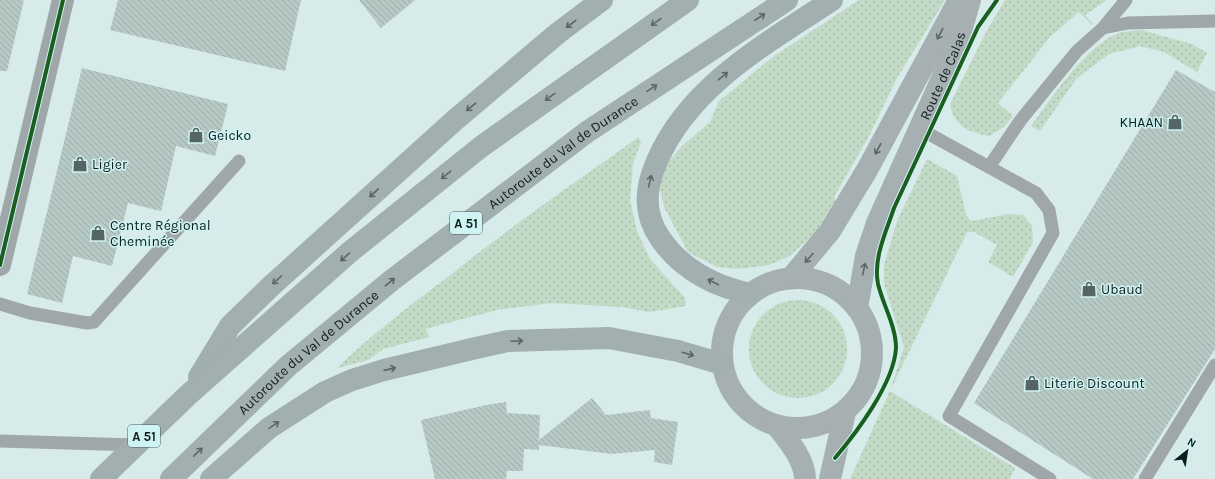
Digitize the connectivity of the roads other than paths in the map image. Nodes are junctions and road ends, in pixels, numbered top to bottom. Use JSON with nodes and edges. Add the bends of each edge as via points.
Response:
{"nodes":[{"id":1,"x":63,"y":0,"type":"edge"},
{"id":2,"x":602,"y":0,"type":"edge"},
{"id":3,"x":688,"y":0,"type":"edge"},
{"id":4,"x":787,"y":0,"type":"edge"},
{"id":5,"x":832,"y":0,"type":"edge"},
{"id":6,"x":959,"y":0,"type":"edge"},
{"id":7,"x":970,"y":0,"type":"edge"},
{"id":8,"x":1126,"y":0,"type":"edge"},
{"id":9,"x":1215,"y":21,"type":"edge"},
{"id":10,"x":1103,"y":28,"type":"junction"},
{"id":11,"x":920,"y":129,"type":"junction"},
{"id":12,"x":239,"y":161,"type":"dead end"},
{"id":13,"x":989,"y":167,"type":"junction"},
{"id":14,"x":0,"y":265,"type":"edge"},
{"id":15,"x":791,"y":278,"type":"junction"},
{"id":16,"x":750,"y":294,"type":"junction"},
{"id":17,"x":0,"y":304,"type":"edge"},
{"id":18,"x":857,"y":308,"type":"junction"},
{"id":19,"x":722,"y":364,"type":"junction"},
{"id":20,"x":1215,"y":365,"type":"edge"},
{"id":21,"x":188,"y":395,"type":"junction"},
{"id":22,"x":845,"y":412,"type":"junction"},
{"id":23,"x":777,"y":426,"type":"junction"},
{"id":24,"x":0,"y":441,"type":"edge"},
{"id":25,"x":135,"y":445,"type":"junction"},
{"id":26,"x":101,"y":479,"type":"edge"},
{"id":27,"x":170,"y":479,"type":"edge"},
{"id":28,"x":211,"y":479,"type":"edge"},
{"id":29,"x":805,"y":479,"type":"edge"},
{"id":30,"x":830,"y":479,"type":"edge"},
{"id":31,"x":1050,"y":479,"type":"edge"},
{"id":32,"x":1145,"y":479,"type":"edge"}],
"edges":[{"from":1,"to":14,"type":"street"},
{"from":2,"to":21,"type":"highway","one_way":true,"via":[[558,33],[455,120],[270,287],[230,326]]},
{"from":3,"to":21,"type":"highway","number":"A 51","one_way":true,"via":[[482,146],[351,251]]},
{"from":27,"to":4,"type":"highway","name":"Autoroute du Val de Durance","number":"A 51","one_way":true,"via":[[288,366],[398,276],[587,132]]},
{"from":16,"to":5,"type":"highway","one_way":true,"via":[[715,284],[674,256],[652,225],[648,213],[648,187],[652,172],[670,137],[701,95],[745,58]]},
{"from":6,"to":15,"type":"main road","name":"Route de Calas","one_way":true,"via":[[867,170],[830,231]]},
{"from":7,"to":11,"type":"main road","name":"Route de Calas","via":[[957,45]]},
{"from":8,"to":10,"type":"lane"},
{"from":9,"to":10,"type":"lane","via":[[1128,23]]},
{"from":10,"to":13,"type":"lane","via":[[1077,52],[1020,121]]},
{"from":11,"to":13,"type":"lane"},
{"from":18,"to":11,"type":"main road","name":"Route de Calas","one_way":true,"via":[[866,256],[877,223]]},
{"from":12,"to":17,"type":"lane","via":[[94,322],[86,323],[30,313]]},
{"from":13,"to":31,"type":"lane","via":[[1036,193],[1049,210],[1053,233],[949,416]]},
{"from":15,"to":16,"type":"main road","via":[[769,283]]},
{"from":15,"to":18,"type":"main road","via":[[806,278],[835,288]]},
{"from":16,"to":19,"type":"main road","via":[[729,320],[722,341]]},
{"from":18,"to":22,"type":"main road","via":[[868,328],[872,363],[866,385]]},
{"from":19,"to":23,"type":"main road","via":[[726,381],[734,396],[760,420]]},
{"from":28,"to":19,"type":"highway","one_way":true,"via":[[269,428],[325,392],[384,370],[476,348],[508,341],[609,338],[678,351]]},
{"from":20,"to":32,"type":"lane"},
{"from":21,"to":25,"type":"highway","number":"A 51"},
{"from":22,"to":23,"type":"main road","via":[[825,424],[814,427],[802,429]]},
{"from":22,"to":30,"type":"main road"},
{"from":23,"to":29,"type":"main road","via":[[797,456]]},
{"from":24,"to":25,"type":"lane"},
{"from":25,"to":26,"type":"highway","number":"A 51"}]}
